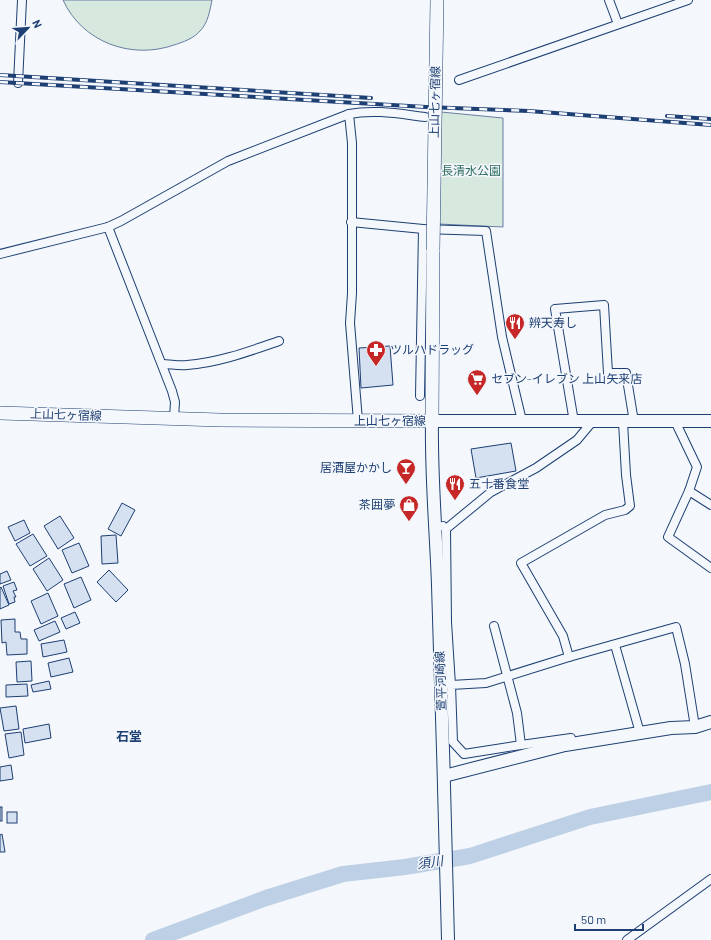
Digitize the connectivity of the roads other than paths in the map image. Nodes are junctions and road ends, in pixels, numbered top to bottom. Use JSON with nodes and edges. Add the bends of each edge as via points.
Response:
{"nodes":[{"id":1,"x":22,"y":0,"type":"edge"},
{"id":2,"x":437,"y":0,"type":"edge"},
{"id":3,"x":609,"y":0,"type":"edge"},
{"id":4,"x":688,"y":0,"type":"edge"},
{"id":5,"x":618,"y":24,"type":"junction"},
{"id":6,"x":459,"y":80,"type":"dead end"},
{"id":7,"x":18,"y":83,"type":"dead end"},
{"id":8,"x":349,"y":114,"type":"junction"},
{"id":9,"x":425,"y":117,"type":"dead end"},
{"id":10,"x":351,"y":222,"type":"junction"},
{"id":11,"x":108,"y":227,"type":"junction"},
{"id":12,"x":423,"y":229,"type":"junction"},
{"id":13,"x":0,"y":254,"type":"edge"},
{"id":14,"x":279,"y":341,"type":"dead end"},
{"id":15,"x":162,"y":364,"type":"junction"},
{"id":16,"x":420,"y":396,"type":"dead end"},
{"id":17,"x":0,"y":413,"type":"edge"},
{"id":18,"x":174,"y":418,"type":"junction"},
{"id":19,"x":358,"y":421,"type":"junction"},
{"id":20,"x":432,"y":421,"type":"junction"},
{"id":21,"x":522,"y":421,"type":"junction"},
{"id":22,"x":675,"y":421,"type":"junction"},
{"id":23,"x":711,"y":421,"type":"edge"},
{"id":24,"x":574,"y":422,"type":"junction"},
{"id":25,"x":592,"y":422,"type":"junction"},
{"id":26,"x":628,"y":422,"type":"junction"},
{"id":27,"x":689,"y":491,"type":"junction"},
{"id":28,"x":711,"y":505,"type":"edge"},
{"id":29,"x":435,"y":520,"type":"junction"},
{"id":30,"x":446,"y":529,"type":"junction"},
{"id":31,"x":711,"y":568,"type":"edge"},
{"id":32,"x":494,"y":626,"type":"dead end"},
{"id":33,"x":614,"y":645,"type":"junction"},
{"id":34,"x":569,"y":657,"type":"junction"},
{"id":35,"x":508,"y":677,"type":"junction"},
{"id":36,"x":451,"y":685,"type":"junction"},
{"id":37,"x":711,"y":722,"type":"edge"},
{"id":38,"x":695,"y":727,"type":"junction"},
{"id":39,"x":640,"y":733,"type":"junction"},
{"id":40,"x":601,"y":739,"type":"junction"},
{"id":41,"x":521,"y":745,"type":"junction"},
{"id":42,"x":444,"y":776,"type":"junction"},
{"id":43,"x":711,"y":879,"type":"edge"},
{"id":44,"x":448,"y":940,"type":"edge"},
{"id":45,"x":627,"y":940,"type":"edge"}],
"edges":[{"from":1,"to":7,"type":"street"},
{"from":2,"to":20,"type":"main road","name":"上山七ヶ宿線","bridge":true},
{"from":3,"to":5,"type":"street"},
{"from":4,"to":5,"type":"street"},
{"from":5,"to":6,"type":"street"},
{"from":8,"to":9,"type":"street","via":[[389,112]]},
{"from":8,"to":10,"type":"street","via":[[352,142]]},
{"from":8,"to":11,"type":"street","via":[[228,160]]},
{"from":10,"to":12,"type":"street"},
{"from":10,"to":19,"type":"street","via":[[350,323]]},
{"from":11,"to":13,"type":"street"},
{"from":11,"to":15,"type":"street"},
{"from":12,"to":16,"type":"street"},
{"from":12,"to":21,"type":"street","via":[[486,231],[502,337]]},
{"from":14,"to":15,"type":"street","via":[[203,363]]},
{"from":15,"to":18,"type":"street","via":[[175,402]]},
{"from":17,"to":18,"type":"main road","name":"上山七ヶ宿線"},
{"from":18,"to":19,"type":"main road","name":"上山七ヶ宿線"},
{"from":19,"to":20,"type":"main road","name":"上山七ヶ宿線"},
{"from":20,"to":21,"type":"street"},
{"from":20,"to":29,"type":"street","name":"萱平河崎線","via":[[431,460]]},
{"from":21,"to":24,"type":"street"},
{"from":22,"to":23,"type":"street"},
{"from":22,"to":26,"type":"street"},
{"from":22,"to":27,"type":"street","via":[[697,467]]},
{"from":24,"to":25,"type":"street"},
{"from":24,"to":26,"type":"street","via":[[555,308],[604,306],[608,373],[626,372]]},
{"from":25,"to":26,"type":"street"},
{"from":25,"to":30,"type":"street","via":[[577,440],[536,468],[491,492]]},
{"from":26,"to":34,"type":"street","via":[[626,475],[630,506],[625,510],[605,515],[521,564],[563,636]]},
{"from":27,"to":28,"type":"street"},
{"from":27,"to":31,"type":"street","via":[[668,537]]},
{"from":29,"to":30,"type":"street"},
{"from":29,"to":42,"type":"street","name":"萱平河崎線"},
{"from":30,"to":36,"type":"street"},
{"from":32,"to":35,"type":"street"},
{"from":33,"to":34,"type":"street"},
{"from":33,"to":38,"type":"street","via":[[676,627]]},
{"from":33,"to":39,"type":"street"},
{"from":34,"to":35,"type":"street"},
{"from":35,"to":36,"type":"street","via":[[486,683]]},
{"from":35,"to":41,"type":"street","via":[[517,713]]},
{"from":36,"to":41,"type":"street","via":[[453,742],[464,754]]},
{"from":37,"to":38,"type":"street"},
{"from":38,"to":39,"type":"street"},
{"from":39,"to":40,"type":"street"},
{"from":40,"to":41,"type":"street","via":[[582,737]]},
{"from":40,"to":42,"type":"street"},
{"from":42,"to":44,"type":"street","name":"萱平河崎線"},
{"from":43,"to":45,"type":"street"}]}
